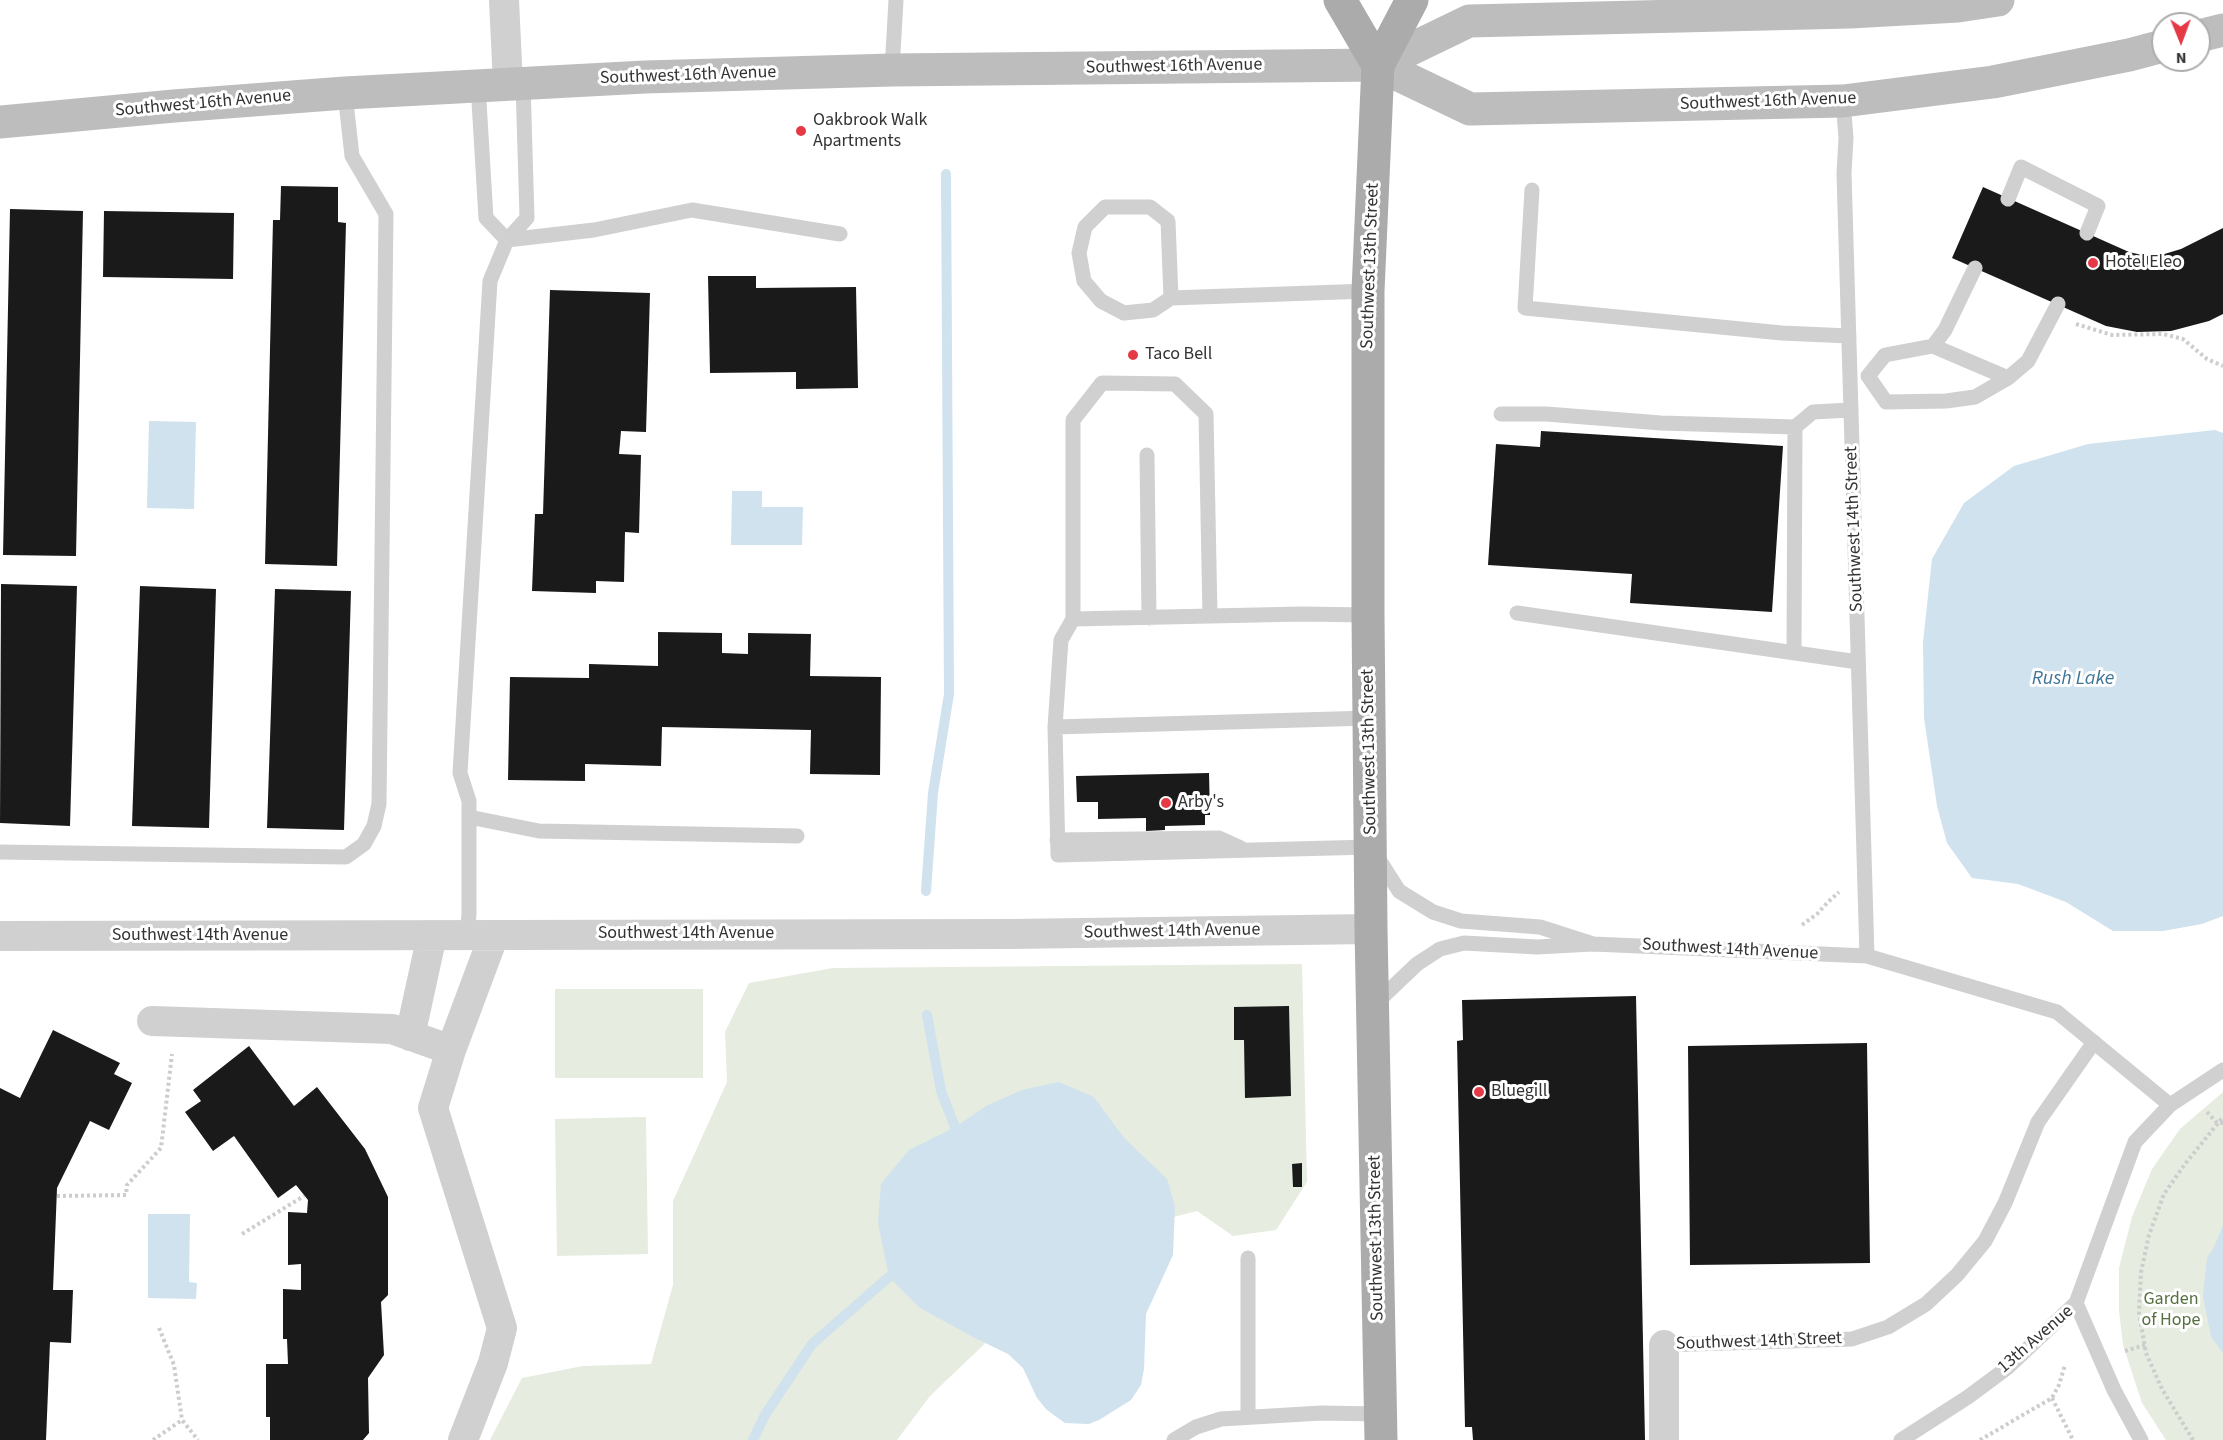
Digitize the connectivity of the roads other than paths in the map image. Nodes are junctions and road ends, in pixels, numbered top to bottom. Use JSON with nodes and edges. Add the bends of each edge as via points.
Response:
{"nodes":[{"id":1,"x":504,"y":0,"type":"edge"},
{"id":2,"x":896,"y":0,"type":"edge"},
{"id":3,"x":1340,"y":0,"type":"edge"},
{"id":4,"x":1412,"y":0,"type":"edge"},
{"id":5,"x":1998,"y":0,"type":"edge"},
{"id":6,"x":1850,"y":6,"type":"edge"},
{"id":7,"x":1706,"y":8,"type":"edge"},
{"id":8,"x":2151,"y":49,"type":"edge"},
{"id":9,"x":1378,"y":65,"type":"junction"},
{"id":10,"x":892,"y":70,"type":"junction"},
{"id":11,"x":503,"y":84,"type":"junction"},
{"id":12,"x":345,"y":93,"type":"junction"},
{"id":13,"x":1843,"y":101,"type":"junction"},
{"id":14,"x":0,"y":122,"type":"edge"},
{"id":15,"x":1532,"y":190,"type":"dead end"},
{"id":16,"x":2008,"y":198,"type":"dead end"},
{"id":17,"x":2087,"y":233,"type":"dead end"},
{"id":18,"x":840,"y":234,"type":"dead end"},
{"id":19,"x":507,"y":240,"type":"junction"},
{"id":20,"x":1975,"y":268,"type":"dead end"},
{"id":21,"x":1368,"y":291,"type":"junction"},
{"id":22,"x":1171,"y":298,"type":"junction"},
{"id":23,"x":2058,"y":304,"type":"dead end"},
{"id":24,"x":1849,"y":336,"type":"junction"},
{"id":25,"x":1933,"y":346,"type":"junction"},
{"id":26,"x":1850,"y":376,"type":"junction"},
{"id":27,"x":1868,"y":376,"type":"junction"},
{"id":28,"x":2008,"y":378,"type":"junction"},
{"id":29,"x":1851,"y":410,"type":"junction"},
{"id":30,"x":1501,"y":414,"type":"dead end"},
{"id":31,"x":1795,"y":427,"type":"junction"},
{"id":32,"x":1147,"y":455,"type":"dead end"},
{"id":33,"x":1517,"y":613,"type":"dead end"},
{"id":34,"x":1368,"y":615,"type":"junction"},
{"id":35,"x":1210,"y":616,"type":"junction"},
{"id":36,"x":1149,"y":618,"type":"junction"},
{"id":37,"x":1073,"y":619,"type":"junction"},
{"id":38,"x":1794,"y":652,"type":"junction"},
{"id":39,"x":1858,"y":662,"type":"junction"},
{"id":40,"x":1370,"y":718,"type":"junction"},
{"id":41,"x":1055,"y":727,"type":"junction"},
{"id":42,"x":469,"y":817,"type":"junction"},
{"id":43,"x":796,"y":836,"type":"dead end"},
{"id":44,"x":1371,"y":847,"type":"junction"},
{"id":45,"x":0,"y":852,"type":"edge"},
{"id":46,"x":1371,"y":929,"type":"junction"},
{"id":47,"x":432,"y":935,"type":"junction"},
{"id":48,"x":480,"y":935,"type":"junction"},
{"id":49,"x":0,"y":936,"type":"edge"},
{"id":50,"x":1593,"y":944,"type":"junction"},
{"id":51,"x":1867,"y":956,"type":"junction"},
{"id":52,"x":1372,"y":1006,"type":"junction"},
{"id":53,"x":164,"y":1021,"type":"road end"},
{"id":54,"x":410,"y":1035,"type":"junction"},
{"id":55,"x":2094,"y":1042,"type":"junction"},
{"id":56,"x":451,"y":1050,"type":"junction"},
{"id":57,"x":2223,"y":1070,"type":"edge"},
{"id":58,"x":2170,"y":1105,"type":"junction"},
{"id":59,"x":1248,"y":1258,"type":"dead end"},
{"id":60,"x":2076,"y":1303,"type":"junction"},
{"id":61,"x":1664,"y":1345,"type":"joint"},
{"id":62,"x":1248,"y":1417,"type":"junction"},
{"id":63,"x":1381,"y":1427,"type":"edge"},
{"id":64,"x":463,"y":1440,"type":"edge"},
{"id":65,"x":1174,"y":1440,"type":"edge"},
{"id":66,"x":1664,"y":1440,"type":"edge"},
{"id":67,"x":1901,"y":1440,"type":"edge"},
{"id":68,"x":2141,"y":1440,"type":"edge"}],
"edges":[{"from":1,"to":11,"type":"street"},
{"from":2,"to":10,"type":"lane"},
{"from":3,"to":9,"type":"main road"},
{"from":4,"to":9,"type":"main road","name":"Southwest 13th Street"},
{"from":5,"to":6,"type":"main road","name":"Southwest 16th Avenue","via":[[1958,6]]},
{"from":6,"to":7,"type":"main road","name":"Southwest 16th Avenue"},
{"from":7,"to":9,"type":"main road","name":"Southwest 16th Avenue","via":[[1469,21]]},
{"from":8,"to":13,"type":"main road","name":"Southwest 16th Avenue","via":[[1993,82]]},
{"from":9,"to":10,"type":"main road","name":"Southwest 16th Avenue"},
{"from":9,"to":13,"type":"main road","name":"Southwest 16th Avenue","via":[[1470,108]]},
{"from":9,"to":21,"type":"main road","name":"Southwest 13th Street"},
{"from":10,"to":11,"type":"main road","name":"Southwest 16th Avenue"},
{"from":11,"to":12,"type":"main road","name":"Southwest 16th Avenue"},
{"from":11,"to":19,"type":"lane","via":[[486,218]]},
{"from":11,"to":19,"type":"lane","via":[[527,218]]},
{"from":12,"to":14,"type":"main road","name":"Southwest 16th Avenue"},
{"from":12,"to":45,"type":"lane","via":[[352,156],[386,214],[379,804],[374,826],[364,844],[346,857]]},
{"from":13,"to":24,"type":"lane","name":"Southwest 14th Street"},
{"from":15,"to":24,"type":"lane","via":[[1525,308]]},
{"from":16,"to":17,"type":"lane","via":[[2021,167],[2098,206]]},
{"from":18,"to":19,"type":"lane","via":[[692,210],[594,230]]},
{"from":19,"to":42,"type":"lane","via":[[490,281],[460,773],[469,801]]},
{"from":20,"to":25,"type":"lane"},
{"from":21,"to":22,"type":"lane"},
{"from":21,"to":34,"type":"main road","name":"Southwest 13th Street"},
{"from":22,"to":22,"type":"lane","via":[[1153,310],[1124,313],[1101,302],[1084,281],[1079,253],[1085,228],[1105,207],[1150,207],[1168,221]]},
{"from":23,"to":28,"type":"lane","via":[[2028,361]]},
{"from":24,"to":26,"type":"lane","name":"Southwest 14th Street"},
{"from":25,"to":27,"type":"lane","via":[[1885,355]]},
{"from":25,"to":28,"type":"lane"},
{"from":26,"to":27,"type":"lane"},
{"from":26,"to":29,"type":"lane","name":"Southwest 14th Street"},
{"from":27,"to":28,"type":"lane","via":[[1886,402],[1975,397]]},
{"from":29,"to":31,"type":"lane","via":[[1813,412]]},
{"from":29,"to":39,"type":"lane","name":"Southwest 14th Street"},
{"from":30,"to":31,"type":"lane"},
{"from":31,"to":38,"type":"lane"},
{"from":32,"to":36,"type":"lane"},
{"from":33,"to":38,"type":"lane"},
{"from":34,"to":35,"type":"lane"},
{"from":34,"to":40,"type":"main road","name":"Southwest 13th Street"},
{"from":35,"to":36,"type":"lane"},
{"from":35,"to":37,"type":"lane","via":[[1206,414],[1175,384],[1102,383],[1073,420]]},
{"from":36,"to":37,"type":"lane"},
{"from":37,"to":41,"type":"lane","via":[[1061,640]]},
{"from":38,"to":39,"type":"lane"},
{"from":39,"to":51,"type":"lane","name":"Southwest 14th Street"},
{"from":40,"to":41,"type":"lane"},
{"from":40,"to":44,"type":"main road","name":"Southwest 13th Street"},
{"from":41,"to":44,"type":"lane","via":[[1058,855]]},
{"from":42,"to":43,"type":"lane","via":[[539,831]]},
{"from":42,"to":48,"type":"lane","via":[[469,914]]},
{"from":44,"to":46,"type":"main road","name":"Southwest 13th Street"},
{"from":44,"to":50,"type":"lane","name":"Southwest 14th Avenue","via":[[1399,891],[1433,912],[1461,921],[1540,927]]},
{"from":46,"to":48,"type":"street","name":"Southwest 14th Avenue"},
{"from":46,"to":52,"type":"main road","name":"Southwest 13th Street"},
{"from":47,"to":48,"type":"street","name":"Southwest 14th Avenue"},
{"from":47,"to":49,"type":"street","name":"Southwest 14th Avenue"},
{"from":47,"to":54,"type":"street"},
{"from":48,"to":56,"type":"street"},
{"from":50,"to":51,"type":"lane","name":"Southwest 14th Avenue"},
{"from":50,"to":52,"type":"lane","name":"Southwest 14th Avenue","via":[[1538,947],[1464,943],[1440,950],[1417,964]]},
{"from":51,"to":55,"type":"lane","name":"Southwest 14th Avenue","via":[[2057,1012]]},
{"from":52,"to":63,"type":"main road","name":"Southwest 13th Street"},
{"from":53,"to":54,"type":"street","via":[[392,1029]]},
{"from":54,"to":56,"type":"street"},
{"from":55,"to":58,"type":"lane","name":"Southwest 14th Avenue"},
{"from":55,"to":61,"type":"lane","name":"Southwest 14th Street","via":[[2038,1122],[1985,1241],[1926,1304],[1888,1328],[1852,1339]]},
{"from":56,"to":64,"type":"street","via":[[433,1108],[502,1328],[493,1364]]},
{"from":57,"to":58,"type":"lane"},
{"from":58,"to":60,"type":"lane","via":[[2135,1142]]},
{"from":59,"to":62,"type":"lane"},
{"from":60,"to":67,"type":"lane","name":"13th Avenue","via":[[2007,1368]]},
{"from":60,"to":68,"type":"lane","name":"13th Avenue"},
{"from":61,"to":66,"type":"street"},
{"from":62,"to":63,"type":"lane"},
{"from":62,"to":65,"type":"lane","via":[[1221,1419]]}]}
